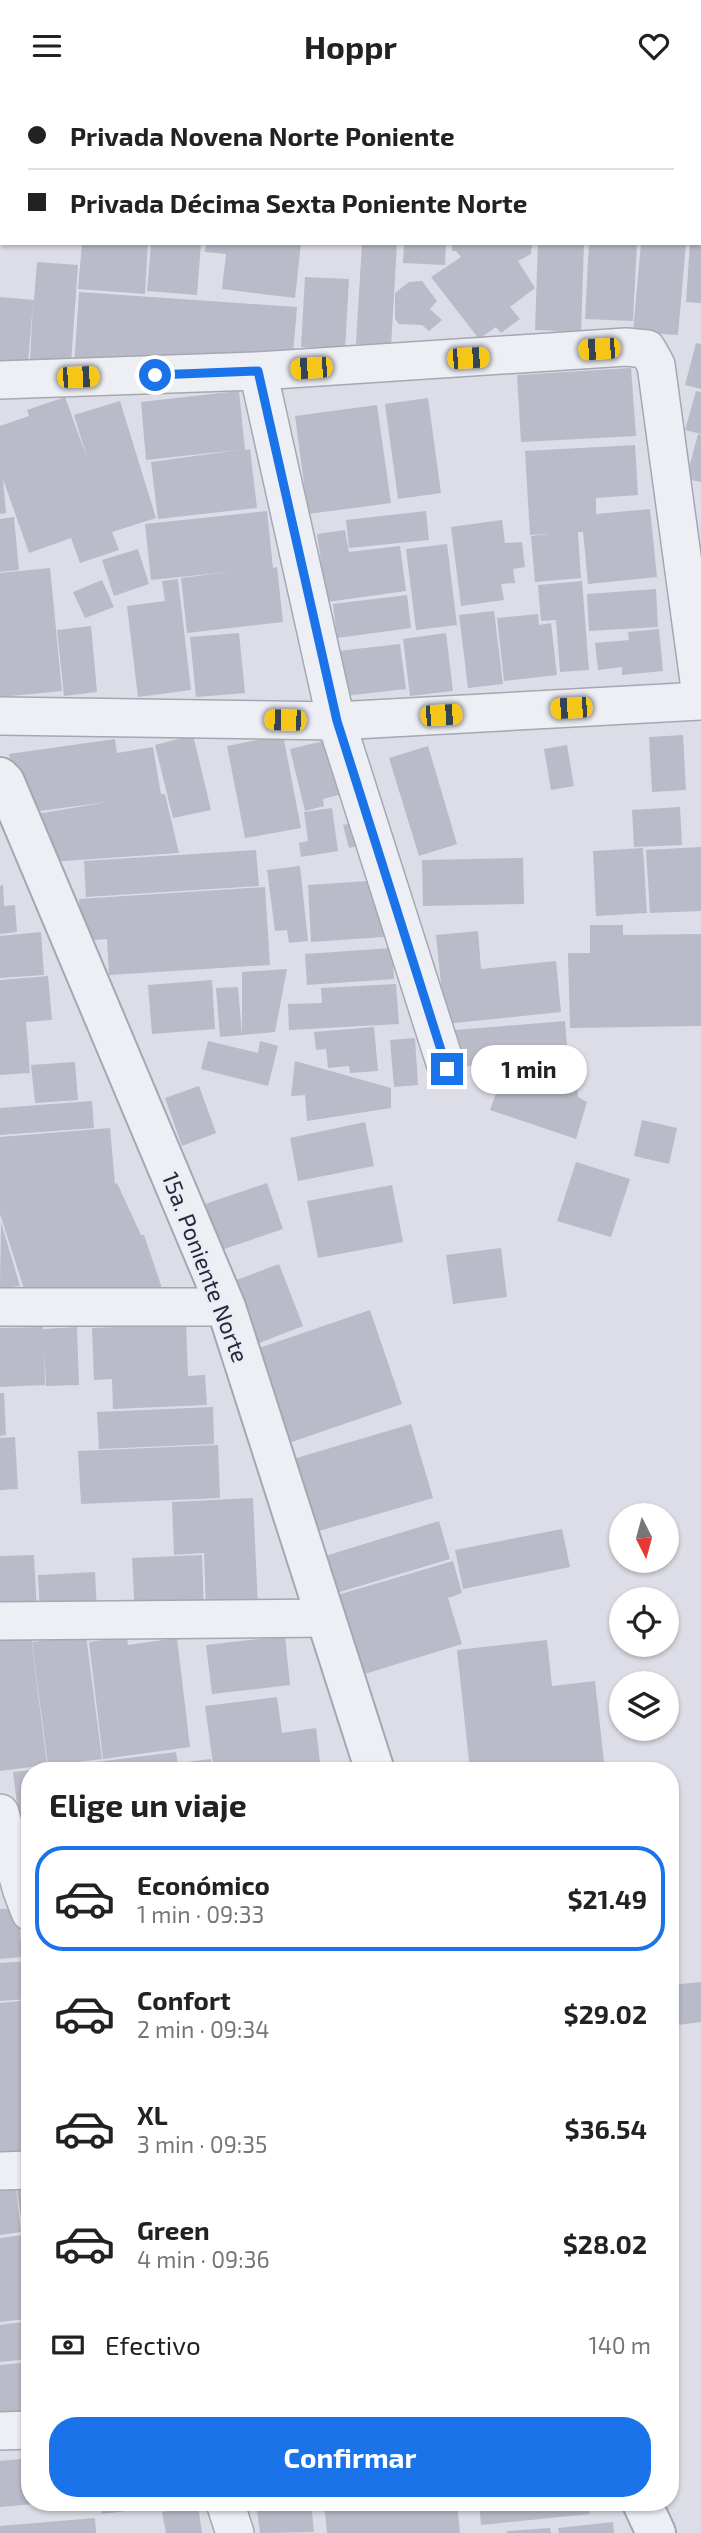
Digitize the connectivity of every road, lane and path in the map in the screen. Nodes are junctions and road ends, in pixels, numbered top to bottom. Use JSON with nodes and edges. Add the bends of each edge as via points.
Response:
{"nodes":[{"id":1,"x":258,"y":371,"type":"junction"},
{"id":2,"x":0,"y":380,"type":"edge"},
{"id":3,"x":701,"y":698,"type":"edge"},
{"id":4,"x":0,"y":716,"type":"edge"},
{"id":5,"x":337,"y":721,"type":"junction"},
{"id":6,"x":2,"y":781,"type":"edge"},
{"id":7,"x":447,"y":1069,"type":"dead end"},
{"id":8,"x":0,"y":1307,"type":"edge"},
{"id":9,"x":226,"y":1307,"type":"junction"},
{"id":10,"x":325,"y":1618,"type":"junction"},
{"id":11,"x":0,"y":1622,"type":"edge"},
{"id":12,"x":371,"y":1762,"type":"edge"},
{"id":13,"x":0,"y":1813,"type":"edge"},
{"id":14,"x":20,"y":1896,"type":"edge"},
{"id":15,"x":21,"y":2170,"type":"edge"},
{"id":16,"x":0,"y":2171,"type":"edge"},
{"id":17,"x":21,"y":2430,"type":"edge"},
{"id":18,"x":0,"y":2431,"type":"edge"},
{"id":19,"x":228,"y":2511,"type":"edge"},
{"id":20,"x":646,"y":2511,"type":"edge"},
{"id":21,"x":235,"y":2533,"type":"edge"},
{"id":22,"x":656,"y":2533,"type":"edge"}],
"edges":[{"from":1,"to":2,"type":"street"},
{"from":1,"to":3,"type":"street","via":[[646,349],[656,365]]},
{"from":1,"to":5,"type":"street"},
{"from":3,"to":5,"type":"street"},
{"from":4,"to":5,"type":"street"},
{"from":5,"to":7,"type":"street"},
{"from":6,"to":9,"type":"street","name":"15a. Poniente Norte"},
{"from":8,"to":9,"type":"street"},
{"from":9,"to":10,"type":"street","name":"15a. Poniente Norte"},
{"from":10,"to":11,"type":"street"},
{"from":10,"to":12,"type":"street","name":"15a. Poniente Norte"},
{"from":13,"to":14,"type":"street"},
{"from":15,"to":16,"type":"street"},
{"from":17,"to":18,"type":"street"},
{"from":19,"to":21,"type":"street"},
{"from":20,"to":22,"type":"street"}]}
